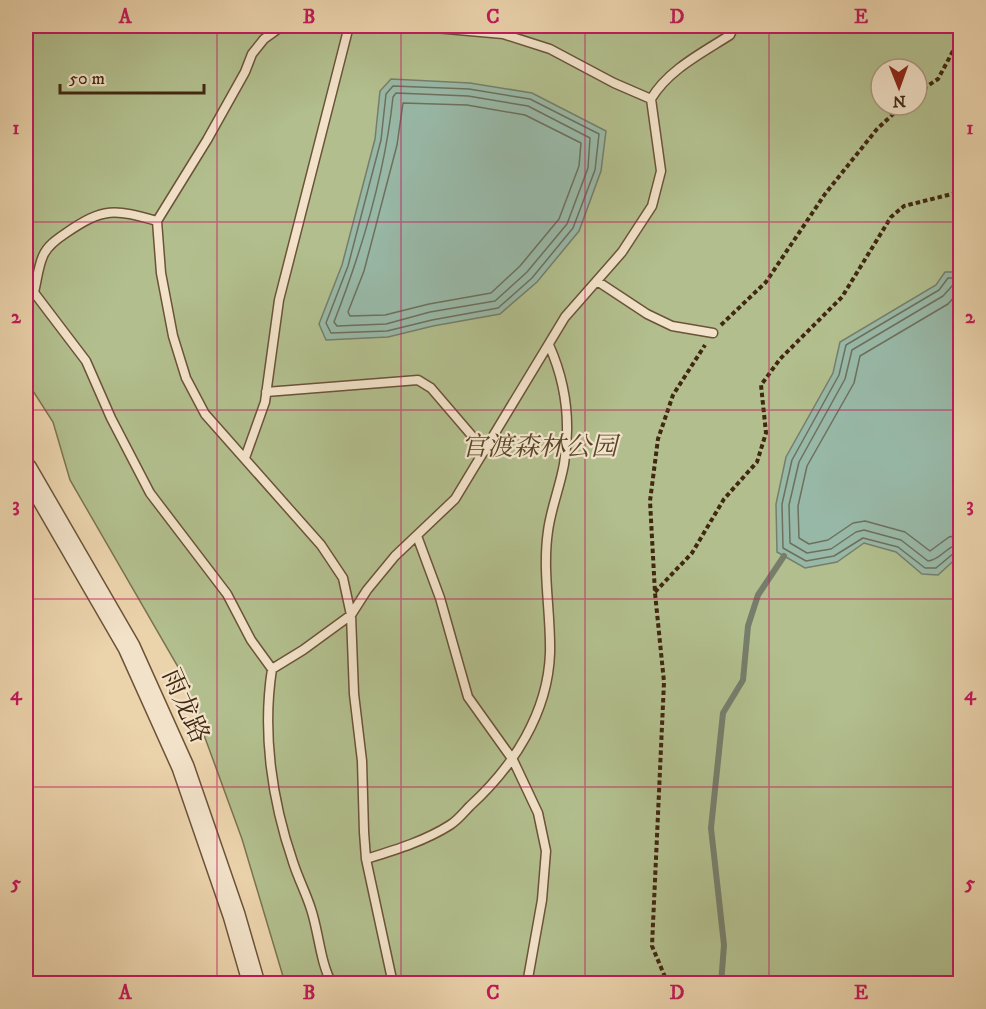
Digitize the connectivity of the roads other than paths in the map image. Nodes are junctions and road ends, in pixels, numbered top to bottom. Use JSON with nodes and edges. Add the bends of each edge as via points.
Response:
{"nodes":[{"id":1,"x":282,"y":26,"type":"edge"},
{"id":2,"x":349,"y":26,"type":"edge"},
{"id":3,"x":413,"y":26,"type":"edge"},
{"id":4,"x":734,"y":26,"type":"edge"},
{"id":5,"x":503,"y":30,"type":"edge"},
{"id":6,"x":651,"y":99,"type":"junction"},
{"id":7,"x":157,"y":221,"type":"junction"},
{"id":8,"x":597,"y":281,"type":"junction"},
{"id":9,"x":26,"y":282,"type":"edge"},
{"id":10,"x":34,"y":292,"type":"junction"},
{"id":11,"x":713,"y":333,"type":"road end"},
{"id":12,"x":549,"y":345,"type":"junction"},
{"id":13,"x":266,"y":392,"type":"junction"},
{"id":14,"x":485,"y":451,"type":"junction"},
{"id":15,"x":245,"y":458,"type":"junction"},
{"id":16,"x":26,"y":469,"type":"edge"},
{"id":17,"x":417,"y":536,"type":"junction"},
{"id":18,"x":351,"y":615,"type":"junction"},
{"id":19,"x":272,"y":669,"type":"junction"},
{"id":20,"x":513,"y":760,"type":"junction"},
{"id":21,"x":366,"y":859,"type":"junction"},
{"id":22,"x":254,"y":984,"type":"edge"},
{"id":23,"x":332,"y":984,"type":"edge"},
{"id":24,"x":393,"y":984,"type":"edge"},
{"id":25,"x":527,"y":984,"type":"edge"}],
"edges":[{"from":1,"to":7,"type":"lane","via":[[252,54]]},
{"from":2,"to":13,"type":"lane","via":[[279,300]]},
{"from":3,"to":5,"type":"lane"},
{"from":4,"to":6,"type":"lane","via":[[730,35],[676,71]]},
{"from":5,"to":6,"type":"lane"},
{"from":6,"to":8,"type":"lane","via":[[661,171],[652,206],[622,252]]},
{"from":7,"to":10,"type":"lane","via":[[126,212],[106,212],[87,218],[56,240],[43,255]]},
{"from":7,"to":15,"type":"lane","via":[[161,273],[186,378],[205,414]]},
{"from":8,"to":11,"type":"lane","via":[[672,326]]},
{"from":8,"to":12,"type":"lane","via":[[565,317]]},
{"from":9,"to":10,"type":"lane"},
{"from":10,"to":19,"type":"lane","via":[[87,361],[150,493],[227,594],[251,640]]},
{"from":12,"to":14,"type":"lane"},
{"from":12,"to":20,"type":"lane","via":[[568,415],[564,464],[548,530],[545,571],[550,654],[544,690],[530,730]]},
{"from":13,"to":14,"type":"lane","via":[[418,380],[431,388]]},
{"from":13,"to":15,"type":"lane"},
{"from":14,"to":17,"type":"lane","via":[[455,500]]},
{"from":15,"to":18,"type":"lane","via":[[321,545],[343,578]]},
{"from":16,"to":22,"type":"street","name":"雨龙路","via":[[129,647],[183,767]]},
{"from":17,"to":18,"type":"lane","via":[[395,556]]},
{"from":17,"to":20,"type":"lane","via":[[440,598],[468,697]]},
{"from":18,"to":19,"type":"lane"},
{"from":18,"to":21,"type":"lane"},
{"from":19,"to":23,"type":"lane","via":[[268,735],[276,797]]},
{"from":20,"to":21,"type":"lane","via":[[451,824],[406,846]]},
{"from":20,"to":25,"type":"lane","via":[[538,813],[546,851]]},
{"from":21,"to":24,"type":"lane"}]}
